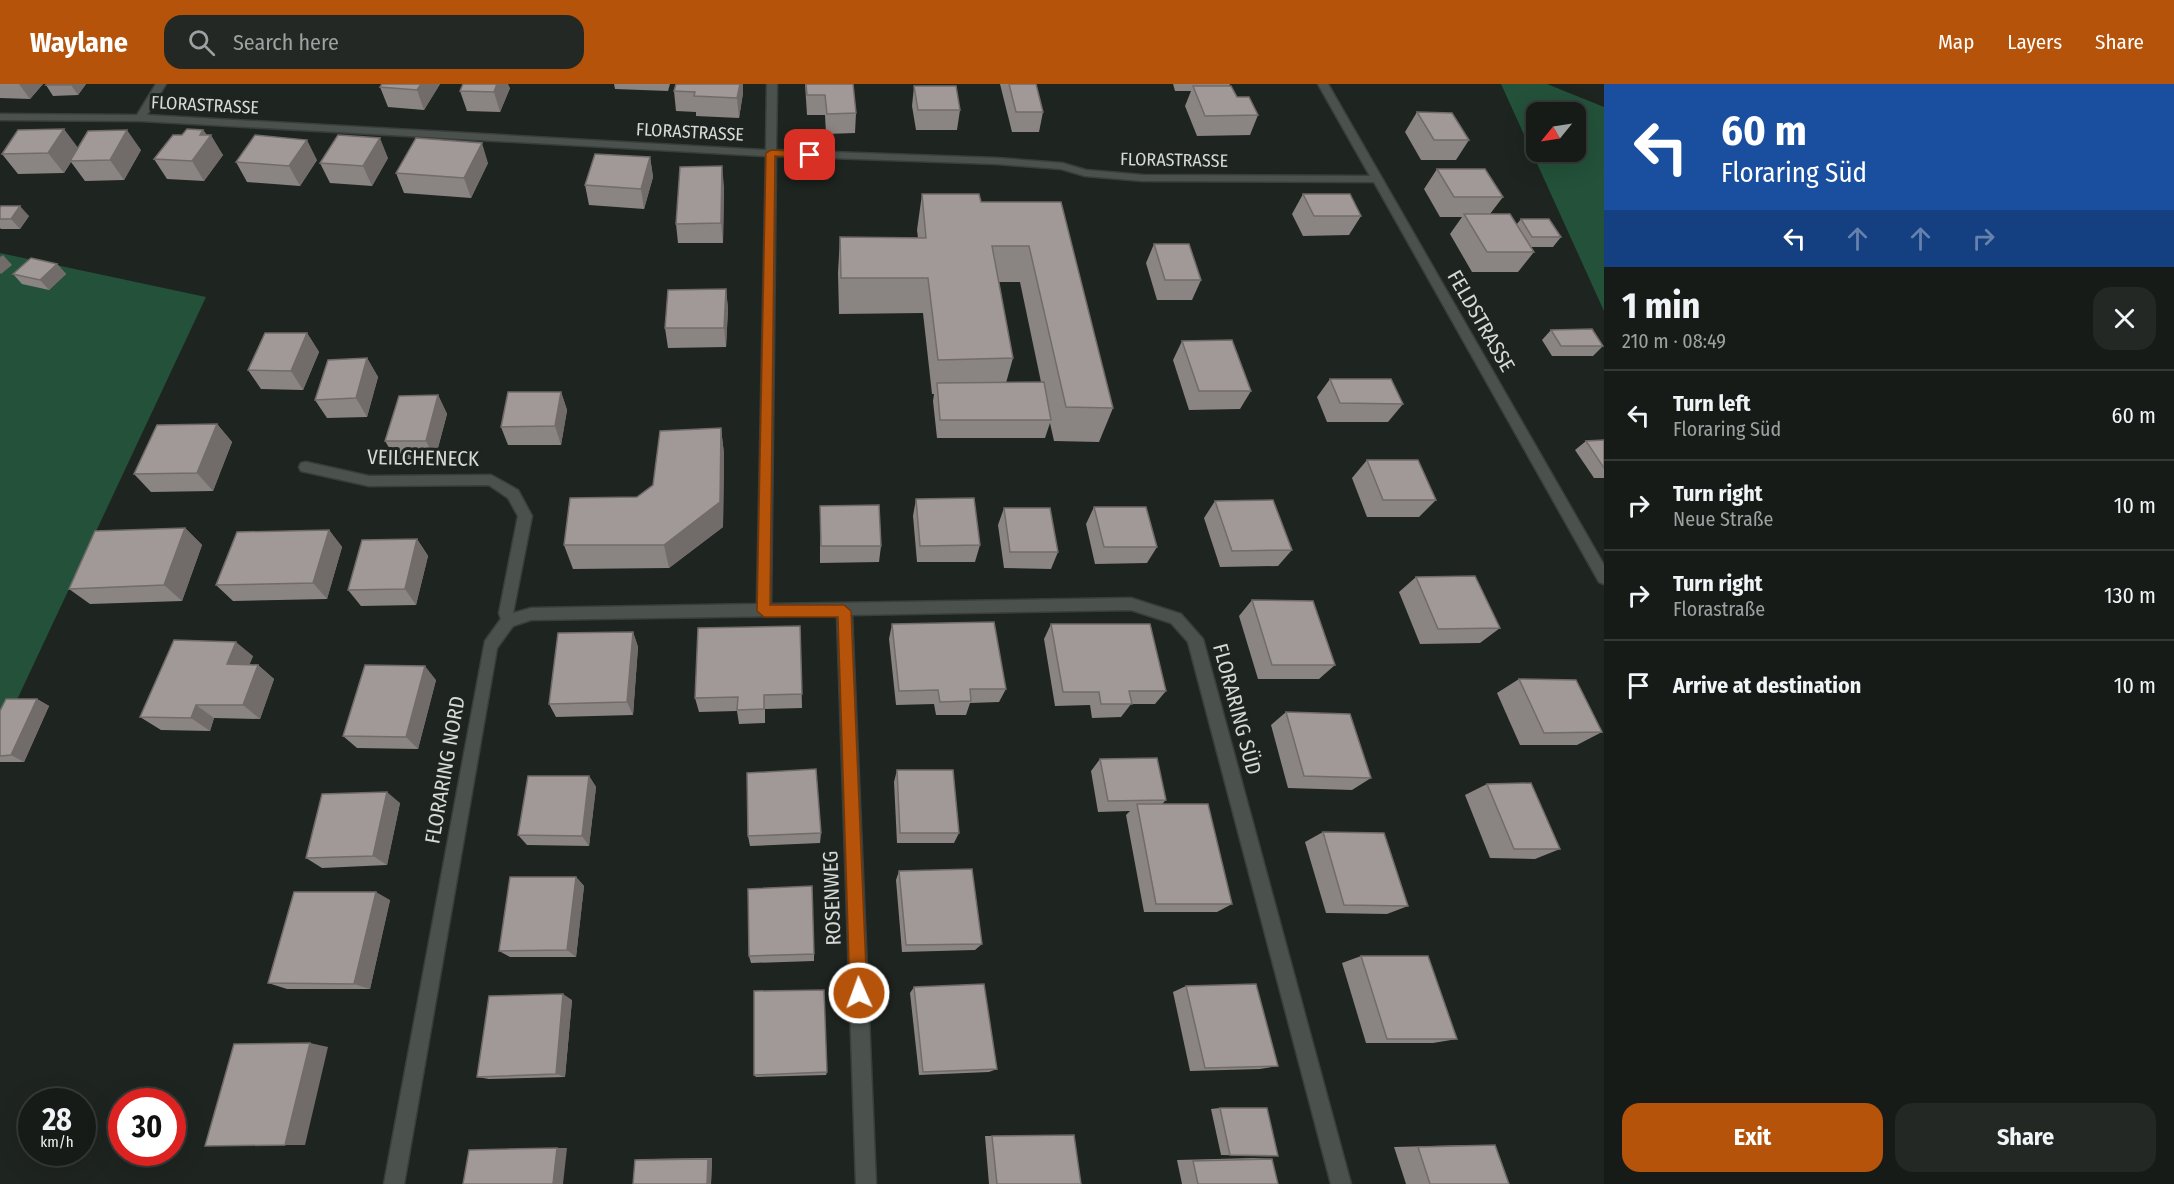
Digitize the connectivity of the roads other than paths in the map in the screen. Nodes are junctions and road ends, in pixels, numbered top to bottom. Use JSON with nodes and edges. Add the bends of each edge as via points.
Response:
{"nodes":[{"id":1,"x":161,"y":84,"type":"edge"},
{"id":2,"x":772,"y":84,"type":"edge"},
{"id":3,"x":1323,"y":84,"type":"edge"},
{"id":4,"x":0,"y":117,"type":"edge"},
{"id":5,"x":140,"y":118,"type":"junction"},
{"id":6,"x":771,"y":153,"type":"junction"},
{"id":7,"x":1377,"y":179,"type":"junction"},
{"id":8,"x":306,"y":466,"type":"dead end"},
{"id":9,"x":1604,"y":578,"type":"edge"},
{"id":10,"x":764,"y":611,"type":"junction"},
{"id":11,"x":844,"y":611,"type":"junction"},
{"id":12,"x":508,"y":621,"type":"junction"},
{"id":13,"x":393,"y":1184,"type":"edge"},
{"id":14,"x":866,"y":1184,"type":"edge"},
{"id":15,"x":1341,"y":1184,"type":"edge"}],
"edges":[{"from":1,"to":5,"type":"street"},
{"from":2,"to":6,"type":"street"},
{"from":3,"to":7,"type":"street","name":"FELDSTRASSE"},
{"from":4,"to":5,"type":"street","name":"FLORASTRASSE"},
{"from":5,"to":6,"type":"street","name":"FLORASTRASSE"},
{"from":6,"to":7,"type":"street","name":"FLORASTRASSE","via":[[1040,164],[1143,178]]},
{"from":6,"to":10,"type":"street"},
{"from":7,"to":9,"type":"street","name":"FELDSTRASSE"},
{"from":8,"to":12,"type":"street","name":"VEILCHENECK","via":[[369,481],[491,480],[513,494],[525,516],[506,613]]},
{"from":10,"to":11,"type":"street","name":"FLORARING SÜD"},
{"from":10,"to":12,"type":"street","via":[[531,614]]},
{"from":11,"to":14,"type":"street","name":"ROSENWEG"},
{"from":11,"to":15,"type":"street","name":"FLORARING SÜD","via":[[1131,604],[1176,618],[1195,639]]},
{"from":12,"to":13,"type":"street","name":"FLORARING NORD","via":[[490,646]]}]}
